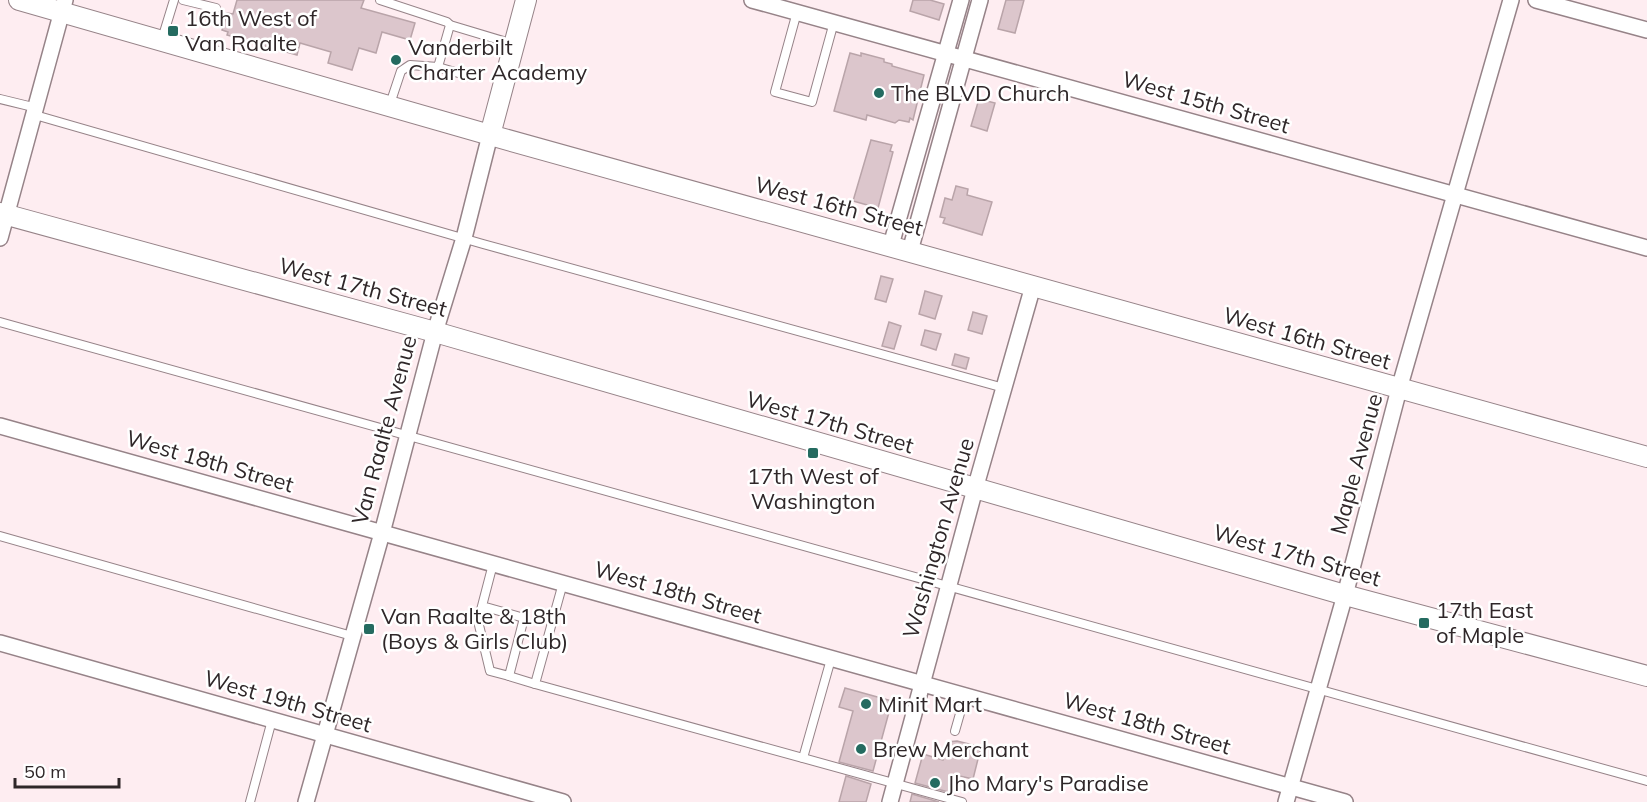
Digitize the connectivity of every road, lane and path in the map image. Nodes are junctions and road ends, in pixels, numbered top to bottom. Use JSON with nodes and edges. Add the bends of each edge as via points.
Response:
{"nodes":[{"id":1,"x":19,"y":0,"type":"edge"},
{"id":2,"x":174,"y":0,"type":"edge"},
{"id":3,"x":183,"y":0,"type":"edge"},
{"id":4,"x":380,"y":0,"type":"edge"},
{"id":5,"x":526,"y":0,"type":"edge"},
{"id":6,"x":753,"y":0,"type":"edge"},
{"id":7,"x":961,"y":0,"type":"edge"},
{"id":8,"x":981,"y":0,"type":"edge"},
{"id":9,"x":1511,"y":0,"type":"edge"},
{"id":10,"x":1536,"y":0,"type":"edge"},
{"id":11,"x":64,"y":6,"type":"edge"},
{"id":12,"x":216,"y":8,"type":"dead end"},
{"id":13,"x":797,"y":12,"type":"junction"},
{"id":14,"x":834,"y":22,"type":"junction"},
{"id":15,"x":450,"y":25,"type":"junction"},
{"id":16,"x":1647,"y":30,"type":"edge"},
{"id":17,"x":161,"y":40,"type":"junction"},
{"id":18,"x":514,"y":44,"type":"junction"},
{"id":19,"x":946,"y":54,"type":"junction"},
{"id":20,"x":964,"y":58,"type":"junction"},
{"id":21,"x":438,"y":67,"type":"junction"},
{"id":22,"x":465,"y":75,"type":"dead end"},
{"id":23,"x":0,"y":99,"type":"edge"},
{"id":24,"x":389,"y":106,"type":"junction"},
{"id":25,"x":36,"y":111,"type":"junction"},
{"id":26,"x":490,"y":135,"type":"junction"},
{"id":27,"x":1455,"y":195,"type":"junction"},
{"id":28,"x":3,"y":214,"type":"edge"},
{"id":29,"x":0,"y":238,"type":"edge"},
{"id":30,"x":464,"y":238,"type":"junction"},
{"id":31,"x":891,"y":245,"type":"junction"},
{"id":32,"x":1647,"y":248,"type":"edge"},
{"id":33,"x":910,"y":251,"type":"junction"},
{"id":34,"x":1033,"y":286,"type":"junction"},
{"id":35,"x":0,"y":322,"type":"edge"},
{"id":36,"x":435,"y":332,"type":"junction"},
{"id":37,"x":1004,"y":388,"type":"junction"},
{"id":38,"x":1399,"y":389,"type":"junction"},
{"id":39,"x":0,"y":426,"type":"edge"},
{"id":40,"x":406,"y":436,"type":"junction"},
{"id":41,"x":1647,"y":457,"type":"edge"},
{"id":42,"x":975,"y":489,"type":"junction"},
{"id":43,"x":382,"y":533,"type":"junction"},
{"id":44,"x":0,"y":536,"type":"edge"},
{"id":45,"x":493,"y":564,"type":"junction"},
{"id":46,"x":563,"y":583,"type":"junction"},
{"id":47,"x":948,"y":586,"type":"junction"},
{"id":48,"x":1345,"y":594,"type":"junction"},
{"id":49,"x":482,"y":606,"type":"junction"},
{"id":50,"x":352,"y":636,"type":"junction"},
{"id":51,"x":0,"y":643,"type":"edge"},
{"id":52,"x":831,"y":658,"type":"junction"},
{"id":53,"x":509,"y":676,"type":"junction"},
{"id":54,"x":1647,"y":676,"type":"edge"},
{"id":55,"x":535,"y":684,"type":"junction"},
{"id":56,"x":921,"y":684,"type":"junction"},
{"id":57,"x":1318,"y":689,"type":"junction"},
{"id":58,"x":965,"y":696,"type":"junction"},
{"id":59,"x":272,"y":720,"type":"junction"},
{"id":60,"x":955,"y":731,"type":"dead end"},
{"id":61,"x":325,"y":735,"type":"junction"},
{"id":62,"x":803,"y":758,"type":"junction"},
{"id":63,"x":1647,"y":781,"type":"edge"},
{"id":64,"x":895,"y":783,"type":"junction"},
{"id":65,"x":1290,"y":786,"type":"junction"},
{"id":66,"x":250,"y":802,"type":"edge"},
{"id":67,"x":306,"y":802,"type":"edge"},
{"id":68,"x":563,"y":802,"type":"edge"},
{"id":69,"x":890,"y":802,"type":"edge"},
{"id":70,"x":962,"y":802,"type":"edge"},
{"id":71,"x":1286,"y":802,"type":"edge"},
{"id":72,"x":1345,"y":802,"type":"edge"}],
"edges":[{"from":1,"to":11,"type":"street","name":"West 16th Street"},
{"from":2,"to":17,"type":"lane"},
{"from":3,"to":12,"type":"lane"},
{"from":4,"to":15,"type":"lane"},
{"from":5,"to":18,"type":"street","name":"Van Raalte Avenue"},
{"from":6,"to":13,"type":"street","name":"West 15th Street"},
{"from":7,"to":19,"type":"street"},
{"from":8,"to":20,"type":"street"},
{"from":9,"to":27,"type":"street","name":"Maple Avenue"},
{"from":10,"to":16,"type":"street"},
{"from":11,"to":17,"type":"street","name":"West 16th Street"},
{"from":11,"to":25,"type":"street"},
{"from":13,"to":14,"type":"street","name":"West 15th Street"},
{"from":13,"to":14,"type":"lane","via":[[775,92],[812,102]]},
{"from":14,"to":19,"type":"street","name":"West 15th Street"},
{"from":15,"to":18,"type":"lane"},
{"from":15,"to":21,"type":"lane"},
{"from":17,"to":24,"type":"street","name":"West 16th Street"},
{"from":18,"to":26,"type":"street","name":"Van Raalte Avenue"},
{"from":19,"to":20,"type":"street","name":"West 15th Street"},
{"from":19,"to":31,"type":"street"},
{"from":20,"to":27,"type":"street","name":"West 15th Street"},
{"from":20,"to":33,"type":"street"},
{"from":21,"to":22,"type":"lane"},
{"from":21,"to":24,"type":"lane","via":[[410,65],[401,71]]},
{"from":23,"to":25,"type":"lane"},
{"from":24,"to":26,"type":"street","name":"West 16th Street"},
{"from":25,"to":28,"type":"street"},
{"from":25,"to":30,"type":"lane"},
{"from":26,"to":30,"type":"street","name":"Van Raalte Avenue"},
{"from":26,"to":31,"type":"street","name":"West 16th Street"},
{"from":27,"to":32,"type":"street","name":"West 15th Street"},
{"from":27,"to":38,"type":"street","name":"Maple Avenue"},
{"from":28,"to":29,"type":"street"},
{"from":28,"to":36,"type":"street","name":"West 17th Street"},
{"from":30,"to":36,"type":"street","name":"Van Raalte Avenue"},
{"from":30,"to":37,"type":"lane"},
{"from":31,"to":33,"type":"street","name":"West 16th Street"},
{"from":33,"to":34,"type":"street","name":"West 16th Street"},
{"from":34,"to":37,"type":"street","name":"Washington Avenue"},
{"from":34,"to":38,"type":"street","name":"West 16th Street"},
{"from":35,"to":40,"type":"lane"},
{"from":36,"to":40,"type":"street","name":"Van Raalte Avenue"},
{"from":36,"to":42,"type":"street","name":"West 17th Street"},
{"from":37,"to":42,"type":"street","name":"Washington Avenue"},
{"from":38,"to":41,"type":"street","name":"West 16th Street"},
{"from":38,"to":48,"type":"street","name":"Maple Avenue"},
{"from":39,"to":43,"type":"street","name":"West 18th Street"},
{"from":40,"to":43,"type":"street","name":"Van Raalte Avenue"},
{"from":40,"to":47,"type":"lane"},
{"from":42,"to":47,"type":"street","name":"Washington Avenue"},
{"from":42,"to":48,"type":"street","name":"West 17th Street"},
{"from":43,"to":45,"type":"street","name":"West 18th Street"},
{"from":43,"to":50,"type":"street","name":"Van Raalte Avenue"},
{"from":44,"to":50,"type":"lane"},
{"from":45,"to":46,"type":"street","name":"West 18th Street"},
{"from":45,"to":49,"type":"lane"},
{"from":46,"to":52,"type":"street","name":"West 18th Street"},
{"from":46,"to":55,"type":"lane"},
{"from":47,"to":56,"type":"street","name":"Washington Avenue"},
{"from":47,"to":57,"type":"lane"},
{"from":48,"to":54,"type":"street","name":"West 17th Street"},
{"from":48,"to":57,"type":"street","name":"Maple Avenue"},
{"from":49,"to":53,"type":"lane","via":[[478,621],[490,671]]},
{"from":49,"to":53,"type":"lane","via":[[524,618]]},
{"from":50,"to":61,"type":"street","name":"Van Raalte Avenue"},
{"from":51,"to":59,"type":"street","name":"West 19th Street"},
{"from":52,"to":56,"type":"street","name":"West 18th Street"},
{"from":52,"to":62,"type":"lane"},
{"from":53,"to":55,"type":"lane"},
{"from":55,"to":62,"type":"lane"},
{"from":56,"to":58,"type":"street","name":"West 18th Street"},
{"from":56,"to":64,"type":"street","name":"Washington Avenue"},
{"from":57,"to":63,"type":"lane"},
{"from":57,"to":65,"type":"street","name":"Maple Avenue"},
{"from":58,"to":60,"type":"lane"},
{"from":58,"to":65,"type":"street","name":"West 18th Street"},
{"from":59,"to":61,"type":"street","name":"West 19th Street"},
{"from":59,"to":66,"type":"lane"},
{"from":61,"to":67,"type":"street","name":"Van Raalte Avenue"},
{"from":61,"to":68,"type":"street","name":"West 19th Street"},
{"from":62,"to":64,"type":"lane"},
{"from":64,"to":69,"type":"street","name":"Washington Avenue"},
{"from":64,"to":70,"type":"lane"},
{"from":65,"to":71,"type":"street","name":"Maple Avenue"},
{"from":65,"to":72,"type":"street","name":"West 18th Street"}]}
